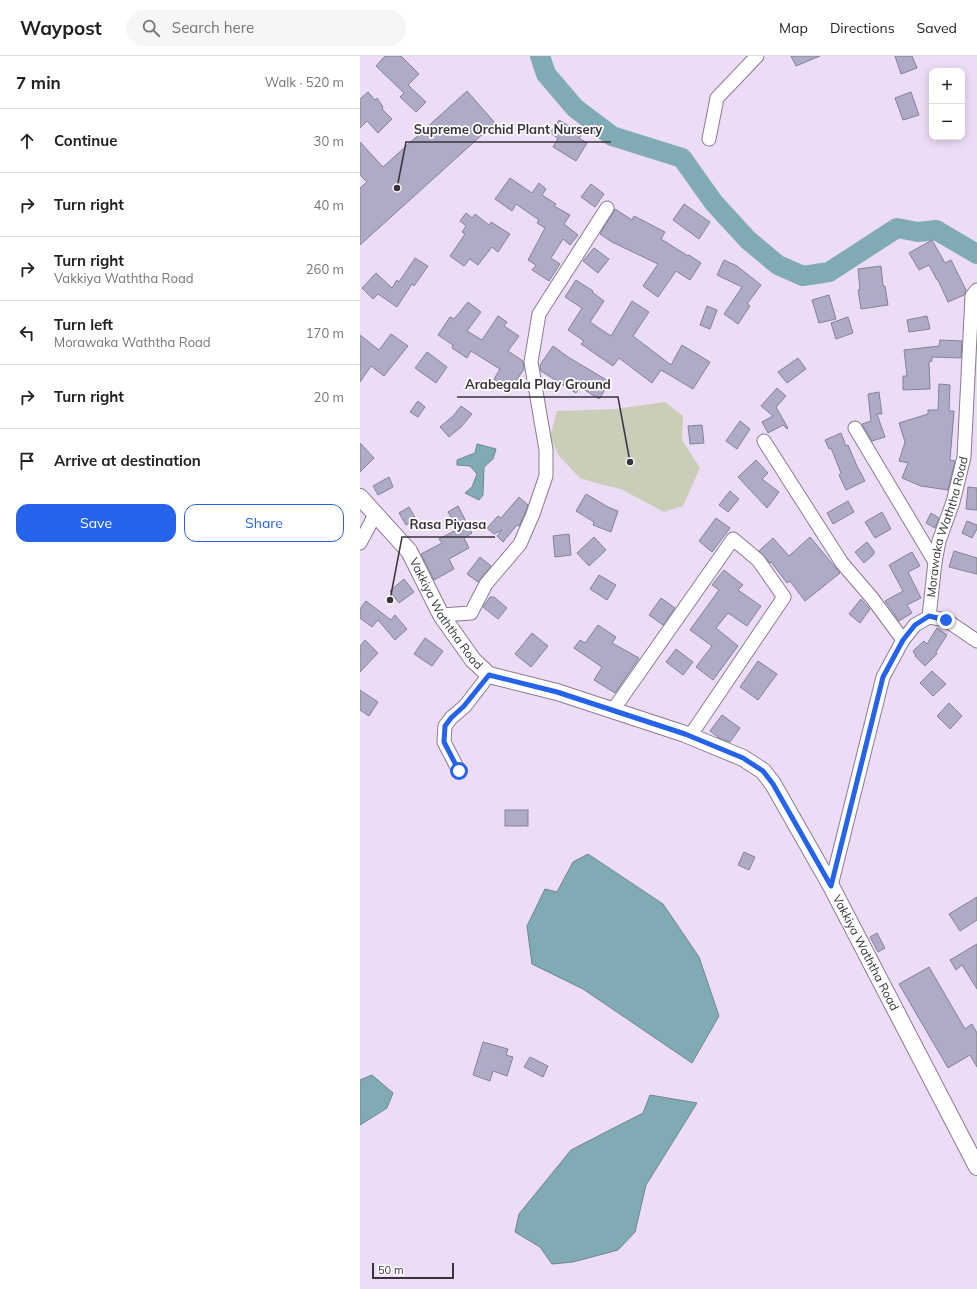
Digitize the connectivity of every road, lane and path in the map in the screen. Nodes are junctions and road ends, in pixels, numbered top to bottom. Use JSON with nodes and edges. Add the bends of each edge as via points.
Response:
{"nodes":[{"id":1,"x":757,"y":56,"type":"edge"},
{"id":2,"x":709,"y":139,"type":"dead end"},
{"id":3,"x":607,"y":208,"type":"dead end"},
{"id":4,"x":977,"y":290,"type":"edge"},
{"id":5,"x":855,"y":428,"type":"dead end"},
{"id":6,"x":764,"y":441,"type":"dead end"},
{"id":7,"x":360,"y":497,"type":"edge"},
{"id":8,"x":376,"y":513,"type":"junction"},
{"id":9,"x":360,"y":543,"type":"edge"},
{"id":10,"x":935,"y":562,"type":"junction"},
{"id":11,"x":441,"y":615,"type":"junction"},
{"id":12,"x":929,"y":616,"type":"junction"},
{"id":13,"x":903,"y":640,"type":"junction"},
{"id":14,"x":977,"y":641,"type":"edge"},
{"id":15,"x":489,"y":675,"type":"junction"},
{"id":16,"x":613,"y":710,"type":"junction"},
{"id":17,"x":690,"y":736,"type":"junction"},
{"id":18,"x":459,"y":771,"type":"dead end"},
{"id":19,"x":831,"y":886,"type":"junction"},
{"id":20,"x":977,"y":1167,"type":"edge"}],
"edges":[{"from":1,"to":2,"type":"street","via":[[717,98]]},
{"from":3,"to":11,"type":"street","via":[[539,314],[531,362],[546,450],[546,476],[533,514],[520,544],[486,584],[471,613]]},
{"from":4,"to":10,"type":"street","name":"Morawaka Waththa Road","via":[[972,296],[964,457],[953,502],[939,540]]},
{"from":5,"to":10,"type":"street"},
{"from":6,"to":13,"type":"street","via":[[842,563]]},
{"from":7,"to":8,"type":"street","name":"Vakkiya Waththa Road"},
{"from":8,"to":9,"type":"street"},
{"from":8,"to":11,"type":"street","name":"Vakkiya Waththa Road","via":[[409,551]]},
{"from":10,"to":12,"type":"street","name":"Morawaka Waththa Road"},
{"from":11,"to":15,"type":"street","name":"Vakkiya Waththa Road","via":[[473,660]]},
{"from":12,"to":13,"type":"street","via":[[915,625]]},
{"from":12,"to":14,"type":"street","via":[[946,620]]},
{"from":13,"to":19,"type":"street","via":[[883,677]]},
{"from":15,"to":16,"type":"street","name":"Vakkiya Waththa Road","via":[[557,692]]},
{"from":15,"to":18,"type":"street","via":[[445,726],[444,742]]},
{"from":16,"to":17,"type":"street","name":"Vakkiya Waththa Road"},
{"from":16,"to":17,"type":"street","via":[[733,540],[758,560],[784,597]]},
{"from":17,"to":19,"type":"street","name":"Vakkiya Waththa Road","via":[[743,758],[763,771]]},
{"from":19,"to":20,"type":"street","name":"Vakkiya Waththa Road"}]}
